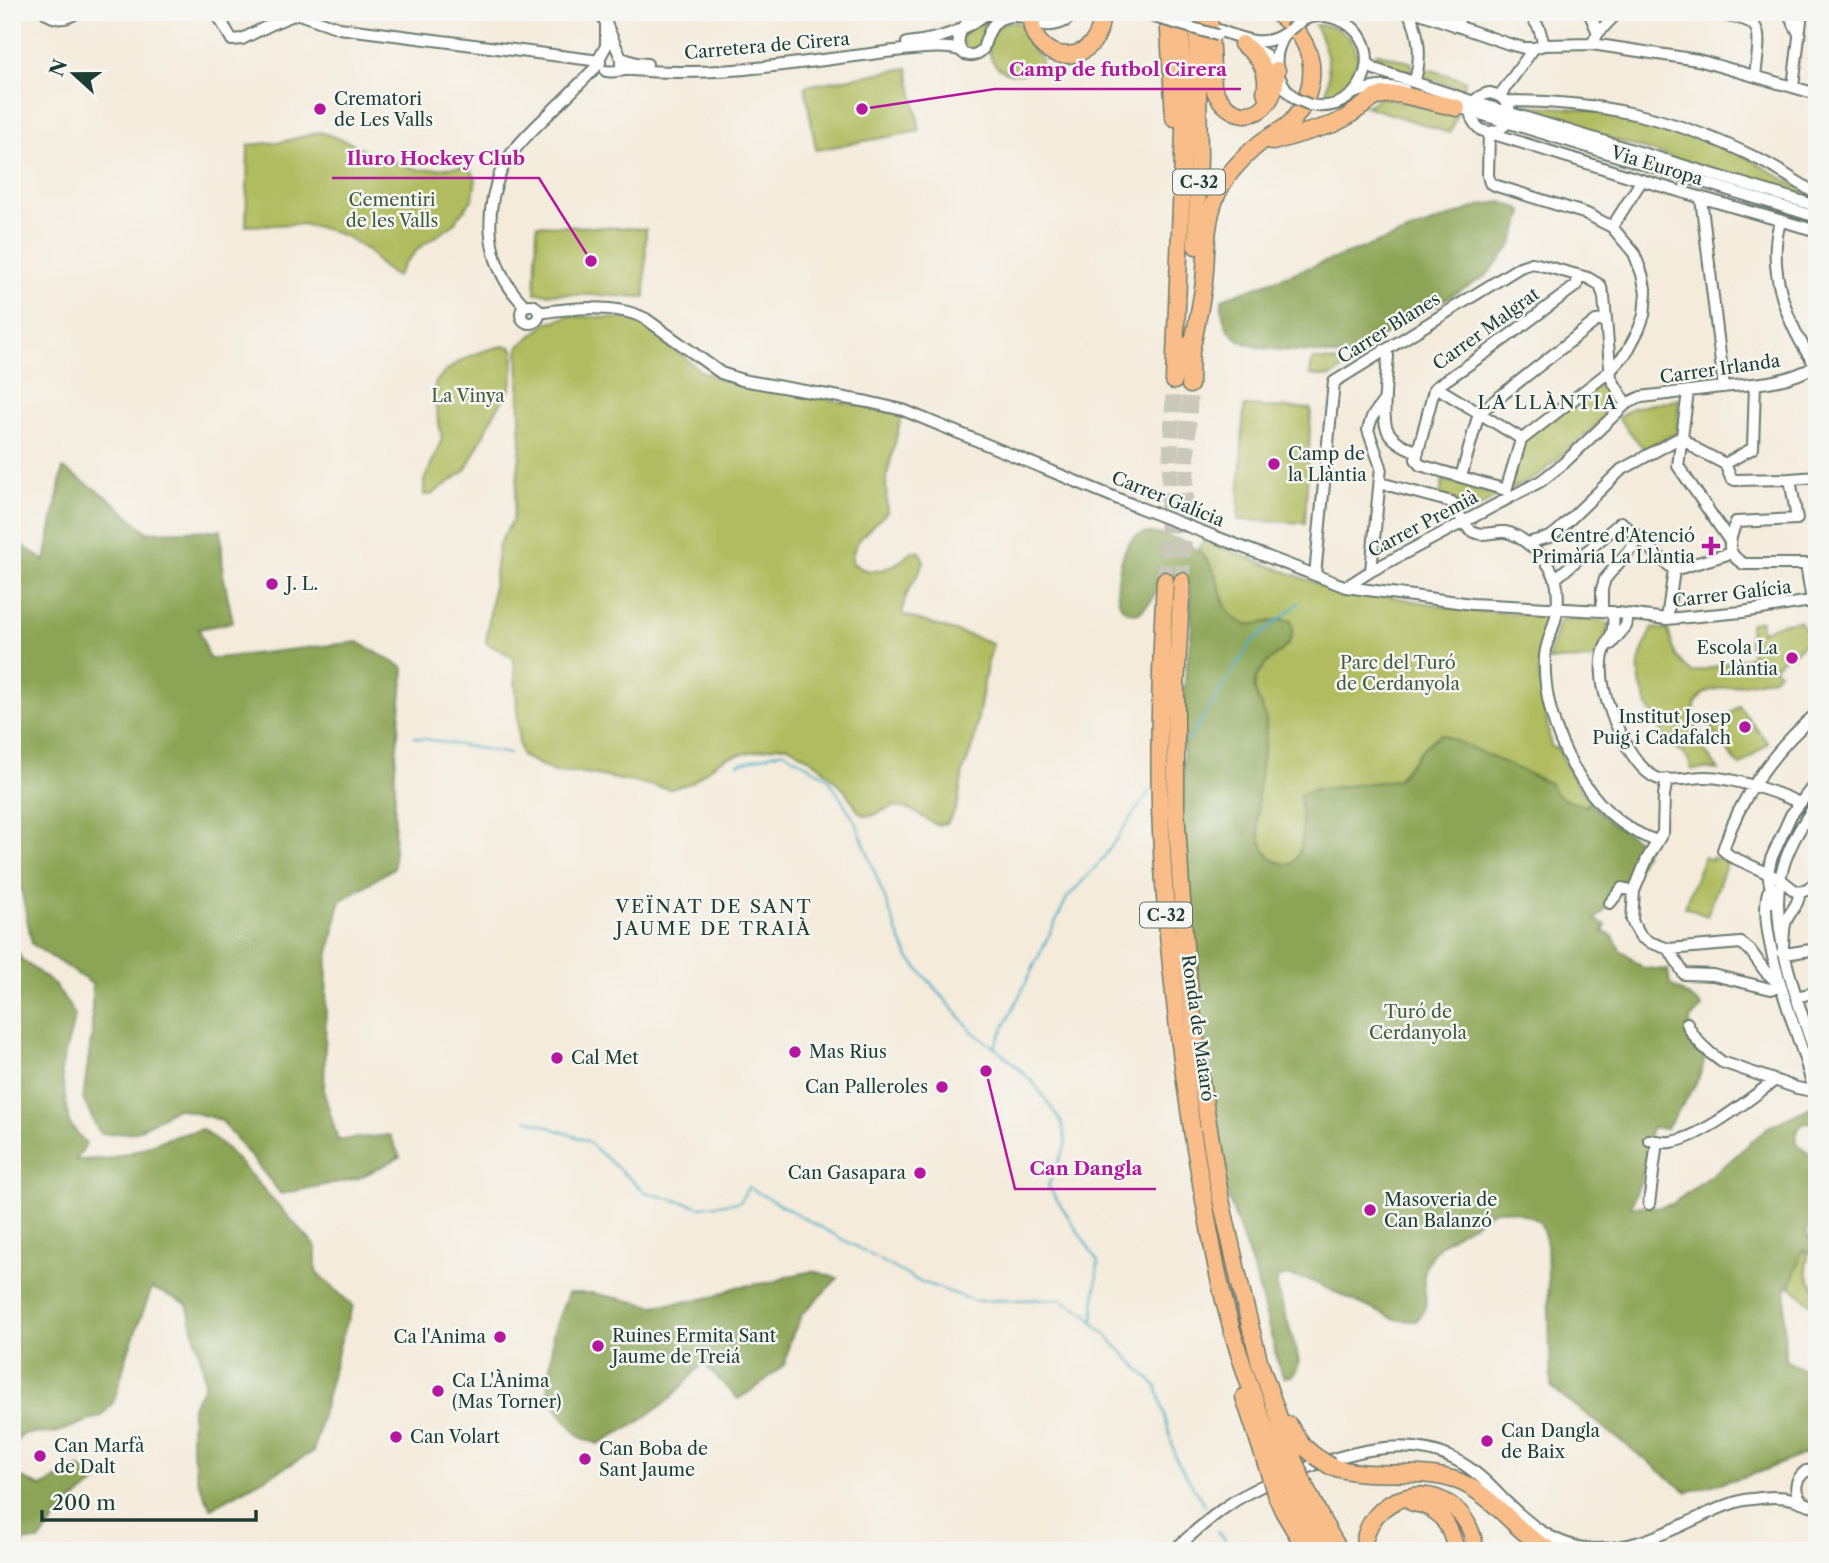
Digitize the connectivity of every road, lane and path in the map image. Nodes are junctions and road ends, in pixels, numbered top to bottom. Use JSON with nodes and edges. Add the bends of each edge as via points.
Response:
{"nodes":[{"id":1,"x":45,"y":12,"type":"edge"},
{"id":2,"x":77,"y":12,"type":"edge"},
{"id":3,"x":216,"y":12,"type":"edge"},
{"id":4,"x":975,"y":12,"type":"edge"},
{"id":5,"x":988,"y":12,"type":"edge"},
{"id":6,"x":1078,"y":12,"type":"edge"},
{"id":7,"x":1101,"y":12,"type":"edge"},
{"id":8,"x":1139,"y":12,"type":"edge"},
{"id":9,"x":1180,"y":12,"type":"edge"},
{"id":10,"x":1197,"y":12,"type":"edge"},
{"id":11,"x":1209,"y":12,"type":"edge"},
{"id":12,"x":1274,"y":12,"type":"edge"},
{"id":13,"x":1408,"y":12,"type":"edge"},
{"id":14,"x":1417,"y":12,"type":"edge"},
{"id":15,"x":1468,"y":12,"type":"edge"},
{"id":16,"x":1529,"y":12,"type":"edge"},
{"id":17,"x":1589,"y":12,"type":"edge"},
{"id":18,"x":1618,"y":12,"type":"edge"},
{"id":19,"x":1704,"y":12,"type":"edge"},
{"id":20,"x":1788,"y":12,"type":"edge"},
{"id":21,"x":1802,"y":12,"type":"edge"},
{"id":22,"x":295,"y":13,"type":"edge"},
{"id":23,"x":1161,"y":13,"type":"edge"},
{"id":24,"x":1311,"y":15,"type":"edge"},
{"id":25,"x":1341,"y":16,"type":"edge"},
{"id":26,"x":1752,"y":16,"type":"edge"},
{"id":27,"x":603,"y":17,"type":"edge"},
{"id":28,"x":1025,"y":17,"type":"edge"},
{"id":29,"x":1456,"y":26,"type":"junction"},
{"id":30,"x":962,"y":30,"type":"junction"},
{"id":31,"x":1216,"y":32,"type":"junction"},
{"id":32,"x":1800,"y":37,"type":"junction"},
{"id":33,"x":1595,"y":38,"type":"junction"},
{"id":34,"x":1242,"y":44,"type":"junction"},
{"id":35,"x":1275,"y":45,"type":"junction"},
{"id":36,"x":1539,"y":46,"type":"junction"},
{"id":37,"x":961,"y":51,"type":"junction"},
{"id":38,"x":535,"y":53,"type":"junction"},
{"id":39,"x":620,"y":55,"type":"junction"},
{"id":40,"x":1211,"y":59,"type":"junction"},
{"id":41,"x":1367,"y":62,"type":"junction"},
{"id":42,"x":605,"y":64,"type":"junction"},
{"id":43,"x":1277,"y":69,"type":"junction"},
{"id":44,"x":1755,"y":76,"type":"junction"},
{"id":45,"x":1414,"y":82,"type":"junction"},
{"id":46,"x":1793,"y":87,"type":"junction"},
{"id":47,"x":1354,"y":93,"type":"junction"},
{"id":48,"x":1817,"y":94,"type":"edge"},
{"id":49,"x":566,"y":97,"type":"junction"},
{"id":50,"x":1503,"y":98,"type":"junction"},
{"id":51,"x":1467,"y":107,"type":"junction"},
{"id":52,"x":1508,"y":118,"type":"junction"},
{"id":53,"x":1489,"y":132,"type":"junction"},
{"id":54,"x":1254,"y":149,"type":"junction"},
{"id":55,"x":1642,"y":180,"type":"junction"},
{"id":56,"x":1817,"y":195,"type":"edge"},
{"id":57,"x":1701,"y":198,"type":"junction"},
{"id":58,"x":1809,"y":207,"type":"edge"},
{"id":59,"x":1817,"y":217,"type":"edge"},
{"id":60,"x":1780,"y":222,"type":"junction"},
{"id":61,"x":1612,"y":227,"type":"junction"},
{"id":62,"x":1816,"y":231,"type":"edge"},
{"id":63,"x":1577,"y":275,"type":"junction"},
{"id":64,"x":525,"y":306,"type":"junction"},
{"id":65,"x":539,"y":313,"type":"junction"},
{"id":66,"x":1606,"y":320,"type":"junction"},
{"id":67,"x":1176,"y":321,"type":"junction"},
{"id":68,"x":1191,"y":351,"type":"junction"},
{"id":69,"x":1384,"y":351,"type":"junction"},
{"id":70,"x":1816,"y":366,"type":"edge"},
{"id":71,"x":1610,"y":371,"type":"junction"},
{"id":72,"x":1755,"y":384,"type":"junction"},
{"id":73,"x":1436,"y":387,"type":"junction"},
{"id":74,"x":1724,"y":387,"type":"junction"},
{"id":75,"x":1688,"y":392,"type":"junction"},
{"id":76,"x":1385,"y":399,"type":"junction"},
{"id":77,"x":1626,"y":404,"type":"junction"},
{"id":78,"x":1479,"y":413,"type":"junction"},
{"id":79,"x":1681,"y":437,"type":"junction"},
{"id":80,"x":1521,"y":440,"type":"junction"},
{"id":81,"x":1417,"y":455,"type":"junction"},
{"id":82,"x":1725,"y":464,"type":"junction"},
{"id":83,"x":1461,"y":477,"type":"junction"},
{"id":84,"x":1817,"y":477,"type":"edge"},
{"id":85,"x":1790,"y":479,"type":"junction"},
{"id":86,"x":1380,"y":483,"type":"junction"},
{"id":87,"x":1508,"y":493,"type":"junction"},
{"id":88,"x":1464,"y":522,"type":"junction"},
{"id":89,"x":1716,"y":522,"type":"junction"},
{"id":90,"x":1736,"y":522,"type":"junction"},
{"id":91,"x":1639,"y":539,"type":"junction"},
{"id":92,"x":1729,"y":540,"type":"junction"},
{"id":93,"x":1527,"y":544,"type":"junction"},
{"id":94,"x":1731,"y":553,"type":"junction"},
{"id":95,"x":1674,"y":570,"type":"junction"},
{"id":96,"x":1371,"y":571,"type":"junction"},
{"id":97,"x":1315,"y":575,"type":"junction"},
{"id":98,"x":1555,"y":579,"type":"junction"},
{"id":99,"x":1346,"y":587,"type":"junction"},
{"id":100,"x":1815,"y":604,"type":"edge"},
{"id":101,"x":1557,"y":608,"type":"junction"},
{"id":102,"x":1608,"y":611,"type":"junction"},
{"id":103,"x":1628,"y":614,"type":"junction"},
{"id":104,"x":1667,"y":619,"type":"junction"},
{"id":105,"x":1817,"y":713,"type":"edge"},
{"id":106,"x":1667,"y":779,"type":"junction"},
{"id":107,"x":1817,"y":780,"type":"edge"},
{"id":108,"x":1753,"y":786,"type":"junction"},
{"id":109,"x":1799,"y":803,"type":"junction"},
{"id":110,"x":1816,"y":804,"type":"edge"},
{"id":111,"x":1657,"y":841,"type":"junction"},
{"id":112,"x":1769,"y":869,"type":"junction"},
{"id":113,"x":1781,"y":875,"type":"junction"},
{"id":114,"x":1817,"y":880,"type":"edge"},
{"id":115,"x":1770,"y":886,"type":"junction"},
{"id":116,"x":1634,"y":891,"type":"junction"},
{"id":117,"x":1796,"y":891,"type":"junction"},
{"id":118,"x":1610,"y":903,"type":"dead end"},
{"id":119,"x":1669,"y":949,"type":"junction"},
{"id":120,"x":1817,"y":949,"type":"edge"},
{"id":121,"x":1784,"y":950,"type":"junction"},
{"id":122,"x":1781,"y":986,"type":"junction"},
{"id":123,"x":1817,"y":992,"type":"edge"},
{"id":124,"x":1796,"y":997,"type":"junction"},
{"id":125,"x":1687,"y":1023,"type":"dead end"},
{"id":126,"x":1817,"y":1059,"type":"edge"},
{"id":127,"x":1774,"y":1081,"type":"junction"},
{"id":128,"x":1816,"y":1094,"type":"edge"},
{"id":129,"x":1220,"y":1195,"type":"junction"},
{"id":130,"x":1649,"y":1204,"type":"dead end"},
{"id":131,"x":1281,"y":1467,"type":"junction"},
{"id":132,"x":1817,"y":1469,"type":"edge"},
{"id":133,"x":1435,"y":1477,"type":"junction"},
{"id":134,"x":1796,"y":1486,"type":"junction"},
{"id":135,"x":1291,"y":1490,"type":"junction"},
{"id":136,"x":1784,"y":1497,"type":"junction"},
{"id":137,"x":1802,"y":1502,"type":"junction"},
{"id":138,"x":1817,"y":1506,"type":"edge"},
{"id":139,"x":1383,"y":1509,"type":"junction"},
{"id":140,"x":1283,"y":1511,"type":"junction"},
{"id":141,"x":1173,"y":1551,"type":"edge"},
{"id":142,"x":1298,"y":1551,"type":"edge"},
{"id":143,"x":1307,"y":1551,"type":"edge"},
{"id":144,"x":1322,"y":1551,"type":"edge"},
{"id":145,"x":1340,"y":1551,"type":"edge"},
{"id":146,"x":1364,"y":1551,"type":"edge"},
{"id":147,"x":1456,"y":1551,"type":"edge"},
{"id":148,"x":1475,"y":1551,"type":"edge"},
{"id":149,"x":1529,"y":1551,"type":"edge"},
{"id":150,"x":1553,"y":1551,"type":"edge"}],
"edges":[{"from":1,"to":2,"type":"street","via":[[56,19]]},
{"from":3,"to":22,"type":"street","via":[[232,40]]},
{"from":4,"to":30,"type":"street"},
{"from":5,"to":30,"type":"street","name":"Carretera de Cirera"},
{"from":6,"to":28,"type":"street","via":[[1061,24],[1046,26]]},
{"from":7,"to":28,"type":"highway","via":[[1097,39],[1072,55],[1047,49]]},
{"from":8,"to":23,"type":"street"},
{"from":9,"to":67,"type":"highway","number":"C-32","via":[[1184,120]]},
{"from":10,"to":68,"type":"highway","number":"C-32","via":[[1199,158]]},
{"from":11,"to":40,"type":"highway"},
{"from":12,"to":54,"type":"highway","via":[[1300,35],[1310,60],[1311,83],[1295,117]]},
{"from":13,"to":45,"type":"street","via":[[1417,38]]},
{"from":14,"to":29,"type":"street"},
{"from":15,"to":29,"type":"street"},
{"from":16,"to":36,"type":"street","via":[[1539,28]]},
{"from":17,"to":33,"type":"street"},
{"from":18,"to":33,"type":"street"},
{"from":19,"to":26,"type":"street"},
{"from":20,"to":32,"type":"street"},
{"from":21,"to":32,"type":"street"},
{"from":22,"to":38,"type":"street","via":[[339,28]]},
{"from":23,"to":31,"type":"street"},
{"from":23,"to":67,"type":"highway","via":[[1170,36]]},
{"from":24,"to":25,"type":"street"},
{"from":24,"to":35,"type":"street"},
{"from":25,"to":41,"type":"street","via":[[1357,34]]},
{"from":26,"to":44,"type":"street","via":[[1760,40]]},
{"from":27,"to":39,"type":"street"},
{"from":27,"to":42,"type":"street"},
{"from":28,"to":37,"type":"street","via":[[997,20],[986,34],[983,49],[970,55]]},
{"from":29,"to":36,"type":"street","via":[[1524,48]]},
{"from":30,"to":37,"type":"street","via":[[957,43]]},
{"from":30,"to":39,"type":"street","name":"Carretera de Cirera","via":[[919,41],[720,65],[652,65]]},
{"from":31,"to":34,"type":"street"},
{"from":31,"to":35,"type":"street"},
{"from":32,"to":46,"type":"street"},
{"from":33,"to":36,"type":"street"},
{"from":33,"to":44,"type":"street"},
{"from":34,"to":40,"type":"highway","via":[[1258,58],[1266,77],[1265,92],[1254,105],[1240,107],[1227,101]]},
{"from":34,"to":43,"type":"street","via":[[1259,50]]},
{"from":35,"to":43,"type":"street"},
{"from":36,"to":50,"type":"street"},
{"from":37,"to":42,"type":"street","name":"Carretera de Cirera","via":[[908,50],[685,73]]},
{"from":38,"to":42,"type":"street"},
{"from":38,"to":49,"type":"street","via":[[579,70]]},
{"from":39,"to":42,"type":"street","name":"Carretera de Cirera","via":[[611,50]]},
{"from":39,"to":42,"type":"street","via":[[620,66]]},
{"from":40,"to":43,"type":"highway","via":[[1217,97],[1228,108],[1243,113],[1258,110],[1271,99]]},
{"from":41,"to":45,"type":"street","name":"Via Europa","via":[[1374,69]]},
{"from":41,"to":47,"type":"street"},
{"from":42,"to":49,"type":"street"},
{"from":43,"to":47,"type":"street","bridge":true,"via":[[1284,88],[1300,102],[1331,106]]},
{"from":44,"to":46,"type":"street"},
{"from":45,"to":51,"type":"street","name":"Via Europa"},
{"from":46,"to":48,"type":"street"},
{"from":47,"to":51,"type":"street","name":"Via Europa","via":[[1388,86]]},
{"from":49,"to":64,"type":"street","via":[[508,158],[495,189],[491,211],[495,258],[508,286]]},
{"from":50,"to":51,"type":"street","via":[[1487,93]]},
{"from":50,"to":52,"type":"street"},
{"from":50,"to":56,"type":"street","via":[[1588,105],[1668,122],[1755,157]]},
{"from":51,"to":52,"type":"street","name":"Via Europa"},
{"from":51,"to":53,"type":"street","via":[[1474,123]]},
{"from":51,"to":54,"type":"highway","via":[[1383,95],[1334,124]]},
{"from":52,"to":53,"type":"street","via":[[1500,129]]},
{"from":52,"to":58,"type":"street","name":"Via Europa"},
{"from":53,"to":55,"type":"street","name":"Via Europa"},
{"from":53,"to":61,"type":"street","via":[[1488,175],[1493,185],[1587,214]]},
{"from":54,"to":68,"type":"highway","via":[[1228,176],[1210,212],[1204,282]]},
{"from":55,"to":57,"type":"street","name":"Via Europa"},
{"from":55,"to":61,"type":"street"},
{"from":56,"to":58,"type":"street"},
{"from":57,"to":60,"type":"street","name":"Via Europa"},
{"from":57,"to":74,"type":"street"},
{"from":58,"to":59,"type":"street","name":"Via Europa"},
{"from":58,"to":62,"type":"street","name":"Via Europa","via":[[1808,225]]},
{"from":60,"to":62,"type":"street","name":"Via Europa"},
{"from":60,"to":70,"type":"street","via":[[1777,257],[1782,298],[1796,334]]},
{"from":61,"to":71,"type":"street","via":[[1634,253],[1646,293],[1634,341]]},
{"from":63,"to":66,"type":"street","via":[[1595,281],[1603,290]]},
{"from":63,"to":69,"type":"street","name":"Carrer Blanes","via":[[1532,263],[1520,267]]},
{"from":63,"to":73,"type":"street","name":"Carrer Malgrat","via":[[1577,285]]},
{"from":64,"to":65,"type":"street","via":[[534,306]]},
{"from":64,"to":65,"type":"street","via":[[520,314],[525,322],[535,321]]},
{"from":65,"to":97,"type":"street","name":"Carrer Galícia","via":[[618,309],[634,313],[720,373],[903,410]]},
{"from":66,"to":71,"type":"street"},
{"from":66,"to":78,"type":"street","via":[[1596,321]]},
{"from":67,"to":68,"type":"highway","number":"C-32","via":[[1182,383]]},
{"from":69,"to":76,"type":"street","via":[[1388,356]]},
{"from":69,"to":97,"type":"street","name":"Carrer Blanes","via":[[1334,382]]},
{"from":70,"to":72,"type":"street","name":"Carrer Irlanda","via":[[1788,379]]},
{"from":71,"to":77,"type":"street"},
{"from":71,"to":80,"type":"street"},
{"from":72,"to":74,"type":"street","name":"Carrer Irlanda"},
{"from":72,"to":82,"type":"street","via":[[1753,447]]},
{"from":73,"to":78,"type":"street"},
{"from":73,"to":81,"type":"street","name":"Carrer Malgrat"},
{"from":74,"to":75,"type":"street","name":"Carrer Irlanda"},
{"from":75,"to":77,"type":"street","name":"Carrer Irlanda","via":[[1641,397]]},
{"from":75,"to":79,"type":"street"},
{"from":76,"to":81,"type":"street","via":[[1385,423],[1391,436]]},
{"from":76,"to":86,"type":"street","via":[[1368,430],[1380,459]]},
{"from":77,"to":87,"type":"street","name":"Carrer Premià","via":[[1553,473]]},
{"from":78,"to":80,"type":"street"},
{"from":78,"to":83,"type":"street"},
{"from":79,"to":82,"type":"street"},
{"from":79,"to":89,"type":"street","via":[[1678,466]]},
{"from":79,"to":93,"type":"street","via":[[1621,470],[1550,537]]},
{"from":80,"to":87,"type":"street"},
{"from":81,"to":83,"type":"street","via":[[1420,465]]},
{"from":82,"to":85,"type":"street","via":[[1735,480]]},
{"from":83,"to":87,"type":"street"},
{"from":84,"to":85,"type":"street"},
{"from":85,"to":90,"type":"street","via":[[1797,519]]},
{"from":86,"to":88,"type":"street","via":[[1452,502]]},
{"from":86,"to":96,"type":"street"},
{"from":87,"to":88,"type":"street","name":"Carrer Premià"},
{"from":88,"to":93,"type":"street","via":[[1475,533],[1507,532]]},
{"from":88,"to":96,"type":"street","name":"Carrer Premià"},
{"from":89,"to":90,"type":"street"},
{"from":89,"to":92,"type":"street"},
{"from":90,"to":92,"type":"street"},
{"from":91,"to":95,"type":"street"},
{"from":91,"to":98,"type":"street","via":[[1621,522]]},
{"from":91,"to":102,"type":"street","via":[[1605,579],[1602,589]]},
{"from":92,"to":94,"type":"street"},
{"from":93,"to":98,"type":"street","via":[[1549,565]]},
{"from":94,"to":95,"type":"street"},
{"from":94,"to":100,"type":"street","via":[[1744,564],[1806,564]]},
{"from":95,"to":104,"type":"street"},
{"from":96,"to":99,"type":"street","name":"Carrer Premià"},
{"from":97,"to":99,"type":"street","name":"Carrer Galícia"},
{"from":98,"to":101,"type":"street"},
{"from":99,"to":101,"type":"street","name":"Carrer Galícia","via":[[1472,604]]},
{"from":100,"to":104,"type":"street","name":"Carrer Galícia"},
{"from":101,"to":102,"type":"street","name":"Carrer Galícia"},
{"from":101,"to":111,"type":"street","via":[[1545,651],[1545,671],[1560,739],[1585,785],[1606,810],[1627,827]]},
{"from":102,"to":103,"type":"street","name":"Carrer Galícia"},
{"from":102,"to":106,"type":"street","via":[[1613,630],[1602,664],[1607,703],[1636,759],[1654,776]]},
{"from":103,"to":104,"type":"street","name":"Carrer Galícia"},
{"from":103,"to":106,"type":"street","via":[[1626,626],[1608,652],[1607,684],[1628,740],[1651,769]]},
{"from":105,"to":108,"type":"street","via":[[1784,744]]},
{"from":106,"to":108,"type":"street","via":[[1710,777]]},
{"from":106,"to":111,"type":"street","via":[[1663,832]]},
{"from":107,"to":109,"type":"street"},
{"from":108,"to":109,"type":"street"},
{"from":108,"to":112,"type":"street","via":[[1723,850]]},
{"from":109,"to":112,"type":"street"},
{"from":110,"to":113,"type":"street","via":[[1801,826]]},
{"from":111,"to":116,"type":"street"},
{"from":112,"to":113,"type":"street"},
{"from":112,"to":115,"type":"street"},
{"from":113,"to":115,"type":"street"},
{"from":113,"to":117,"type":"street"},
{"from":113,"to":121,"type":"street","via":[[1777,915]]},
{"from":114,"to":117,"type":"street","via":[[1810,889]]},
{"from":115,"to":121,"type":"street","via":[[1775,934]]},
{"from":115,"to":122,"type":"street","via":[[1767,923]]},
{"from":116,"to":118,"type":"street","via":[[1622,888]]},
{"from":116,"to":119,"type":"street","via":[[1632,920],[1638,933]]},
{"from":117,"to":121,"type":"street","via":[[1800,899],[1787,919]]},
{"from":119,"to":122,"type":"street","via":[[1684,974],[1713,975],[1771,989]]},
{"from":119,"to":122,"type":"street","via":[[1741,943]]},
{"from":120,"to":121,"type":"street"},
{"from":121,"to":124,"type":"street"},
{"from":122,"to":128,"type":"street"},
{"from":123,"to":124,"type":"street"},
{"from":124,"to":126,"type":"street"},
{"from":125,"to":127,"type":"street","via":[[1722,1062]]},
{"from":127,"to":128,"type":"street"},
{"from":127,"to":130,"type":"street","via":[[1710,1125],[1673,1142],[1653,1141]]},
{"from":129,"to":131,"type":"highway","name":"Ronda de Mataró","number":"C-32"},
{"from":129,"to":131,"type":"highway","name":"Ronda de Mataró","number":"C-32","via":[[1185,947],[1176,809],[1173,580],[1160,685],[1160,807],[1181,1062],[1226,1331],[1250,1419]]},
{"from":129,"to":133,"type":"highway","bridge":true,"via":[[1266,1364],[1290,1429],[1302,1445],[1342,1471]]},
{"from":131,"to":135,"type":"highway","bridge":true},
{"from":131,"to":135,"type":"highway","bridge":true},
{"from":132,"to":134,"type":"street","via":[[1802,1474]]},
{"from":133,"to":149,"type":"highway","via":[[1459,1485],[1485,1503]]},
{"from":133,"to":150,"type":"highway","via":[[1457,1481],[1485,1497],[1514,1525]]},
{"from":134,"to":136,"type":"street"},
{"from":134,"to":137,"type":"street"},
{"from":135,"to":140,"type":"highway"},
{"from":135,"to":144,"type":"highway"},
{"from":135,"to":145,"type":"highway","via":[[1323,1522]]},
{"from":136,"to":137,"type":"street"},
{"from":136,"to":141,"type":"street","via":[[1741,1501],[1637,1543],[1582,1548],[1540,1532],[1455,1459],[1422,1449],[1381,1448],[1334,1459],[1255,1488],[1212,1516]]},
{"from":137,"to":138,"type":"street"},
{"from":139,"to":146,"type":"highway","via":[[1368,1527]]},
{"from":139,"to":147,"type":"highway","via":[[1409,1503],[1430,1507],[1447,1523]]},
{"from":139,"to":148,"type":"highway","via":[[1403,1497],[1439,1499],[1466,1522]]},
{"from":140,"to":142,"type":"highway"},
{"from":140,"to":143,"type":"highway"}]}
